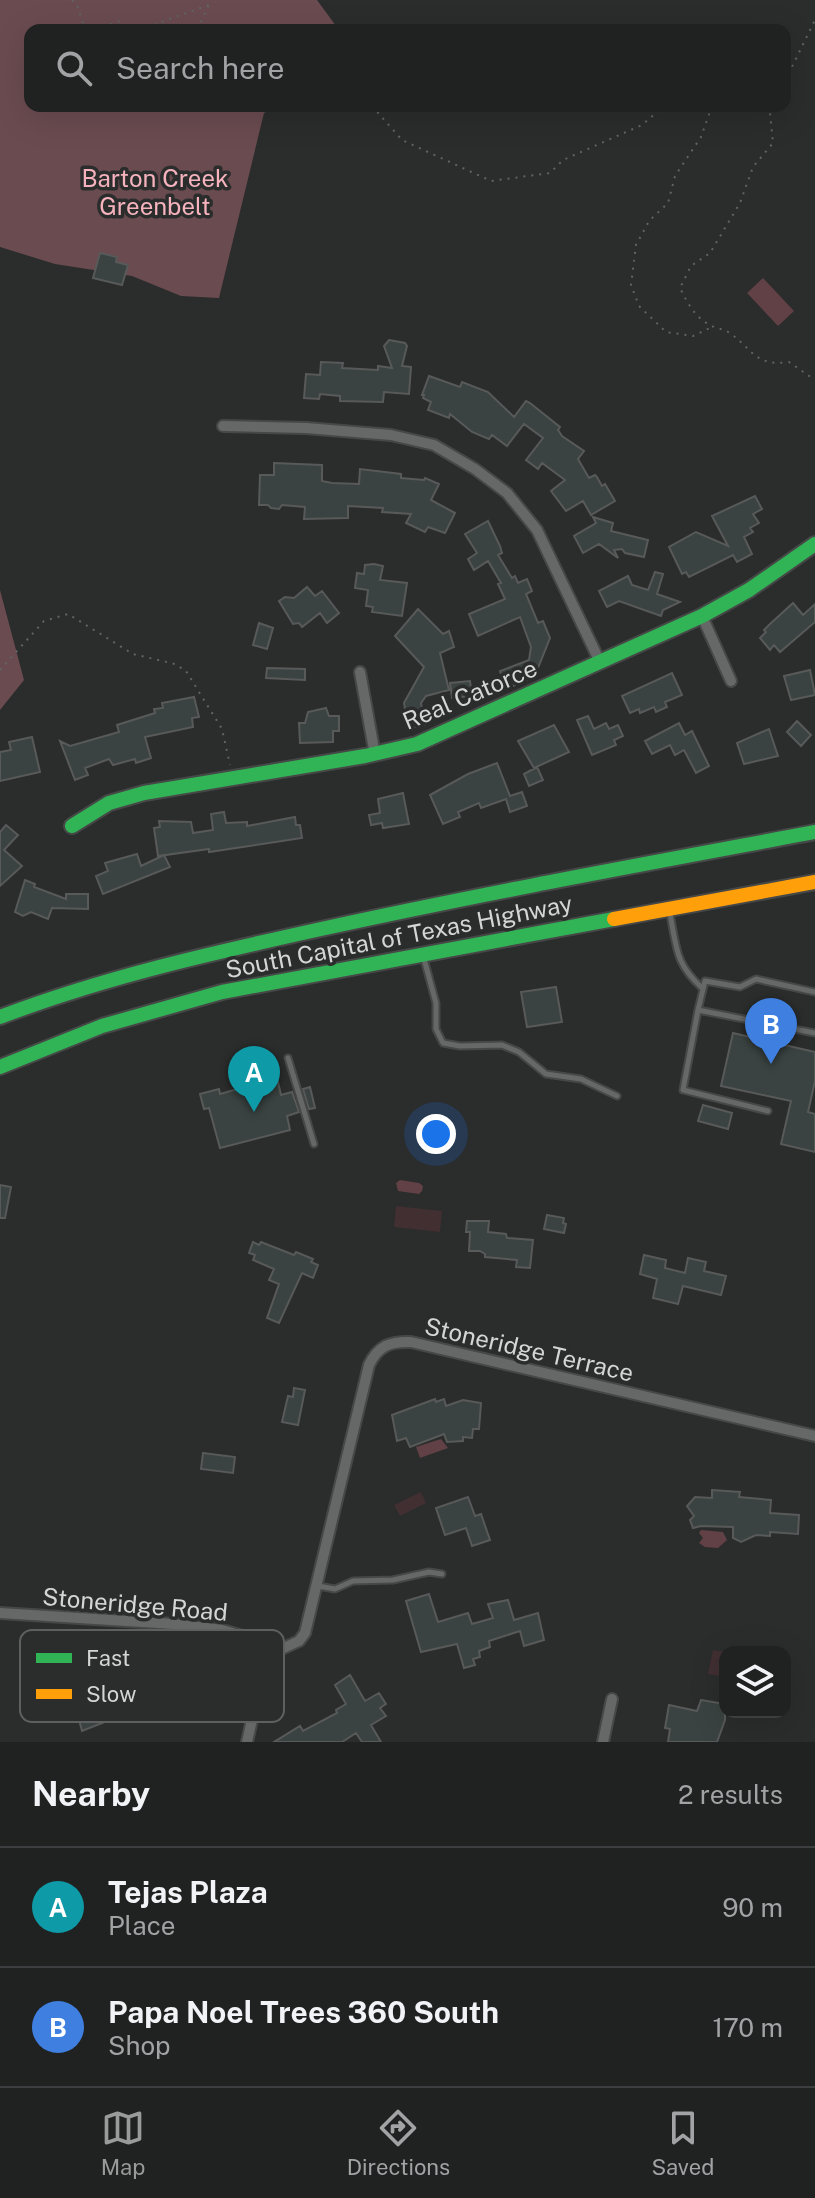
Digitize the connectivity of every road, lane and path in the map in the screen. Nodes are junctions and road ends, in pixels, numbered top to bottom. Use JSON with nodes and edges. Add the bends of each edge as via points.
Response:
{"nodes":[{"id":1,"x":72,"y":0,"type":"edge"},
{"id":2,"x":211,"y":0,"type":"edge"},
{"id":3,"x":209,"y":5,"type":"junction"},
{"id":4,"x":815,"y":20,"type":"edge"},
{"id":5,"x":83,"y":24,"type":"edge"},
{"id":6,"x":156,"y":24,"type":"edge"},
{"id":7,"x":201,"y":24,"type":"edge"},
{"id":8,"x":791,"y":69,"type":"edge"},
{"id":9,"x":377,"y":112,"type":"edge"},
{"id":10,"x":657,"y":112,"type":"edge"},
{"id":11,"x":710,"y":112,"type":"edge"},
{"id":12,"x":770,"y":112,"type":"edge"},
{"id":13,"x":712,"y":327,"type":"junction"},
{"id":14,"x":815,"y":380,"type":"edge"},
{"id":15,"x":223,"y":426,"type":"dead end"},
{"id":16,"x":815,"y":544,"type":"edge"},
{"id":17,"x":702,"y":616,"type":"junction"},
{"id":18,"x":600,"y":662,"type":"junction"},
{"id":19,"x":0,"y":670,"type":"edge"},
{"id":20,"x":360,"y":672,"type":"dead end"},
{"id":21,"x":731,"y":681,"type":"dead end"},
{"id":22,"x":375,"y":755,"type":"junction"},
{"id":23,"x":233,"y":778,"type":"junction"},
{"id":24,"x":72,"y":826,"type":"dead end"},
{"id":25,"x":815,"y":832,"type":"edge"},
{"id":26,"x":815,"y":882,"type":"edge"},
{"id":27,"x":669,"y":909,"type":"junction"},
{"id":28,"x":423,"y":955,"type":"junction"},
{"id":29,"x":702,"y":988,"type":"junction"},
{"id":30,"x":815,"y":992,"type":"edge"},
{"id":31,"x":698,"y":1010,"type":"junction"},
{"id":32,"x":0,"y":1017,"type":"edge"},
{"id":33,"x":815,"y":1033,"type":"edge"},
{"id":34,"x":288,"y":1058,"type":"dead end"},
{"id":35,"x":0,"y":1067,"type":"edge"},
{"id":36,"x":617,"y":1096,"type":"dead end"},
{"id":37,"x":768,"y":1111,"type":"dead end"},
{"id":38,"x":314,"y":1144,"type":"dead end"},
{"id":39,"x":815,"y":1436,"type":"edge"},
{"id":40,"x":442,"y":1574,"type":"dead end"},
{"id":41,"x":318,"y":1586,"type":"junction"},
{"id":42,"x":0,"y":1613,"type":"edge"},
{"id":43,"x":222,"y":1630,"type":"edge"},
{"id":44,"x":284,"y":1648,"type":"edge"},
{"id":45,"x":612,"y":1699,"type":"dead end"},
{"id":46,"x":251,"y":1722,"type":"edge"},
{"id":47,"x":247,"y":1742,"type":"edge"},
{"id":48,"x":603,"y":1742,"type":"edge"}],
"edges":[{"from":1,"to":5,"type":"path"},
{"from":2,"to":3,"type":"path"},
{"from":3,"to":6,"type":"path"},
{"from":3,"to":7,"type":"path"},
{"from":4,"to":8,"type":"path"},
{"from":9,"to":10,"type":"path","via":[[402,140],[491,181],[550,173],[563,160],[642,125]]},
{"from":11,"to":13,"type":"path","via":[[701,137],[675,176],[668,203],[649,221],[636,245],[631,285],[639,306],[666,332],[693,336]]},
{"from":12,"to":13,"type":"path","via":[[773,143],[753,167],[740,203],[710,253],[691,266],[680,288],[691,310]]},
{"from":13,"to":14,"type":"path","via":[[727,331],[756,358],[789,362]]},
{"from":15,"to":18,"type":"street","via":[[391,435],[434,445],[475,469],[507,493],[537,530]]},
{"from":16,"to":17,"type":"main road","name":"Real Catorce"},
{"from":17,"to":18,"type":"main road","name":"Real Catorce"},
{"from":17,"to":21,"type":"street"},
{"from":18,"to":22,"type":"main road","name":"Real Catorce","via":[[417,744]]},
{"from":19,"to":23,"type":"path","via":[[44,621],[68,614],[133,654],[186,671],[222,729]]},
{"from":20,"to":22,"type":"street"},
{"from":22,"to":23,"type":"main road","name":"Real Catorce"},
{"from":23,"to":24,"type":"main road","name":"Real Catorce","via":[[109,803]]},
{"from":25,"to":32,"type":"main road","name":"South Capital of Texas Highway","via":[[427,906],[136,970]]},
{"from":26,"to":27,"type":"main road","name":"South Capital of Texas Highway"},
{"from":27,"to":28,"type":"main road","name":"South Capital of Texas Highway"},
{"from":27,"to":29,"type":"lane","via":[[684,971]]},
{"from":28,"to":35,"type":"main road","name":"South Capital of Texas Highway","via":[[169,1006]]},
{"from":28,"to":36,"type":"lane","via":[[443,1043],[502,1045],[546,1074],[581,1079]]},
{"from":29,"to":30,"type":"lane","via":[[705,981],[740,987],[756,979]]},
{"from":29,"to":31,"type":"lane"},
{"from":31,"to":33,"type":"lane"},
{"from":31,"to":37,"type":"lane","via":[[683,1090]]},
{"from":34,"to":38,"type":"lane"},
{"from":39,"to":41,"type":"street","name":"Stoneridge Terrace","via":[[397,1341],[378,1350],[369,1365]]},
{"from":40,"to":41,"type":"lane","via":[[353,1581],[335,1589]]},
{"from":41,"to":44,"type":"street","name":"Stoneridge Terrace","via":[[305,1633]]},
{"from":42,"to":43,"type":"street","name":"Stoneridge Road"},
{"from":45,"to":48,"type":"street"},
{"from":46,"to":47,"type":"street"}]}
